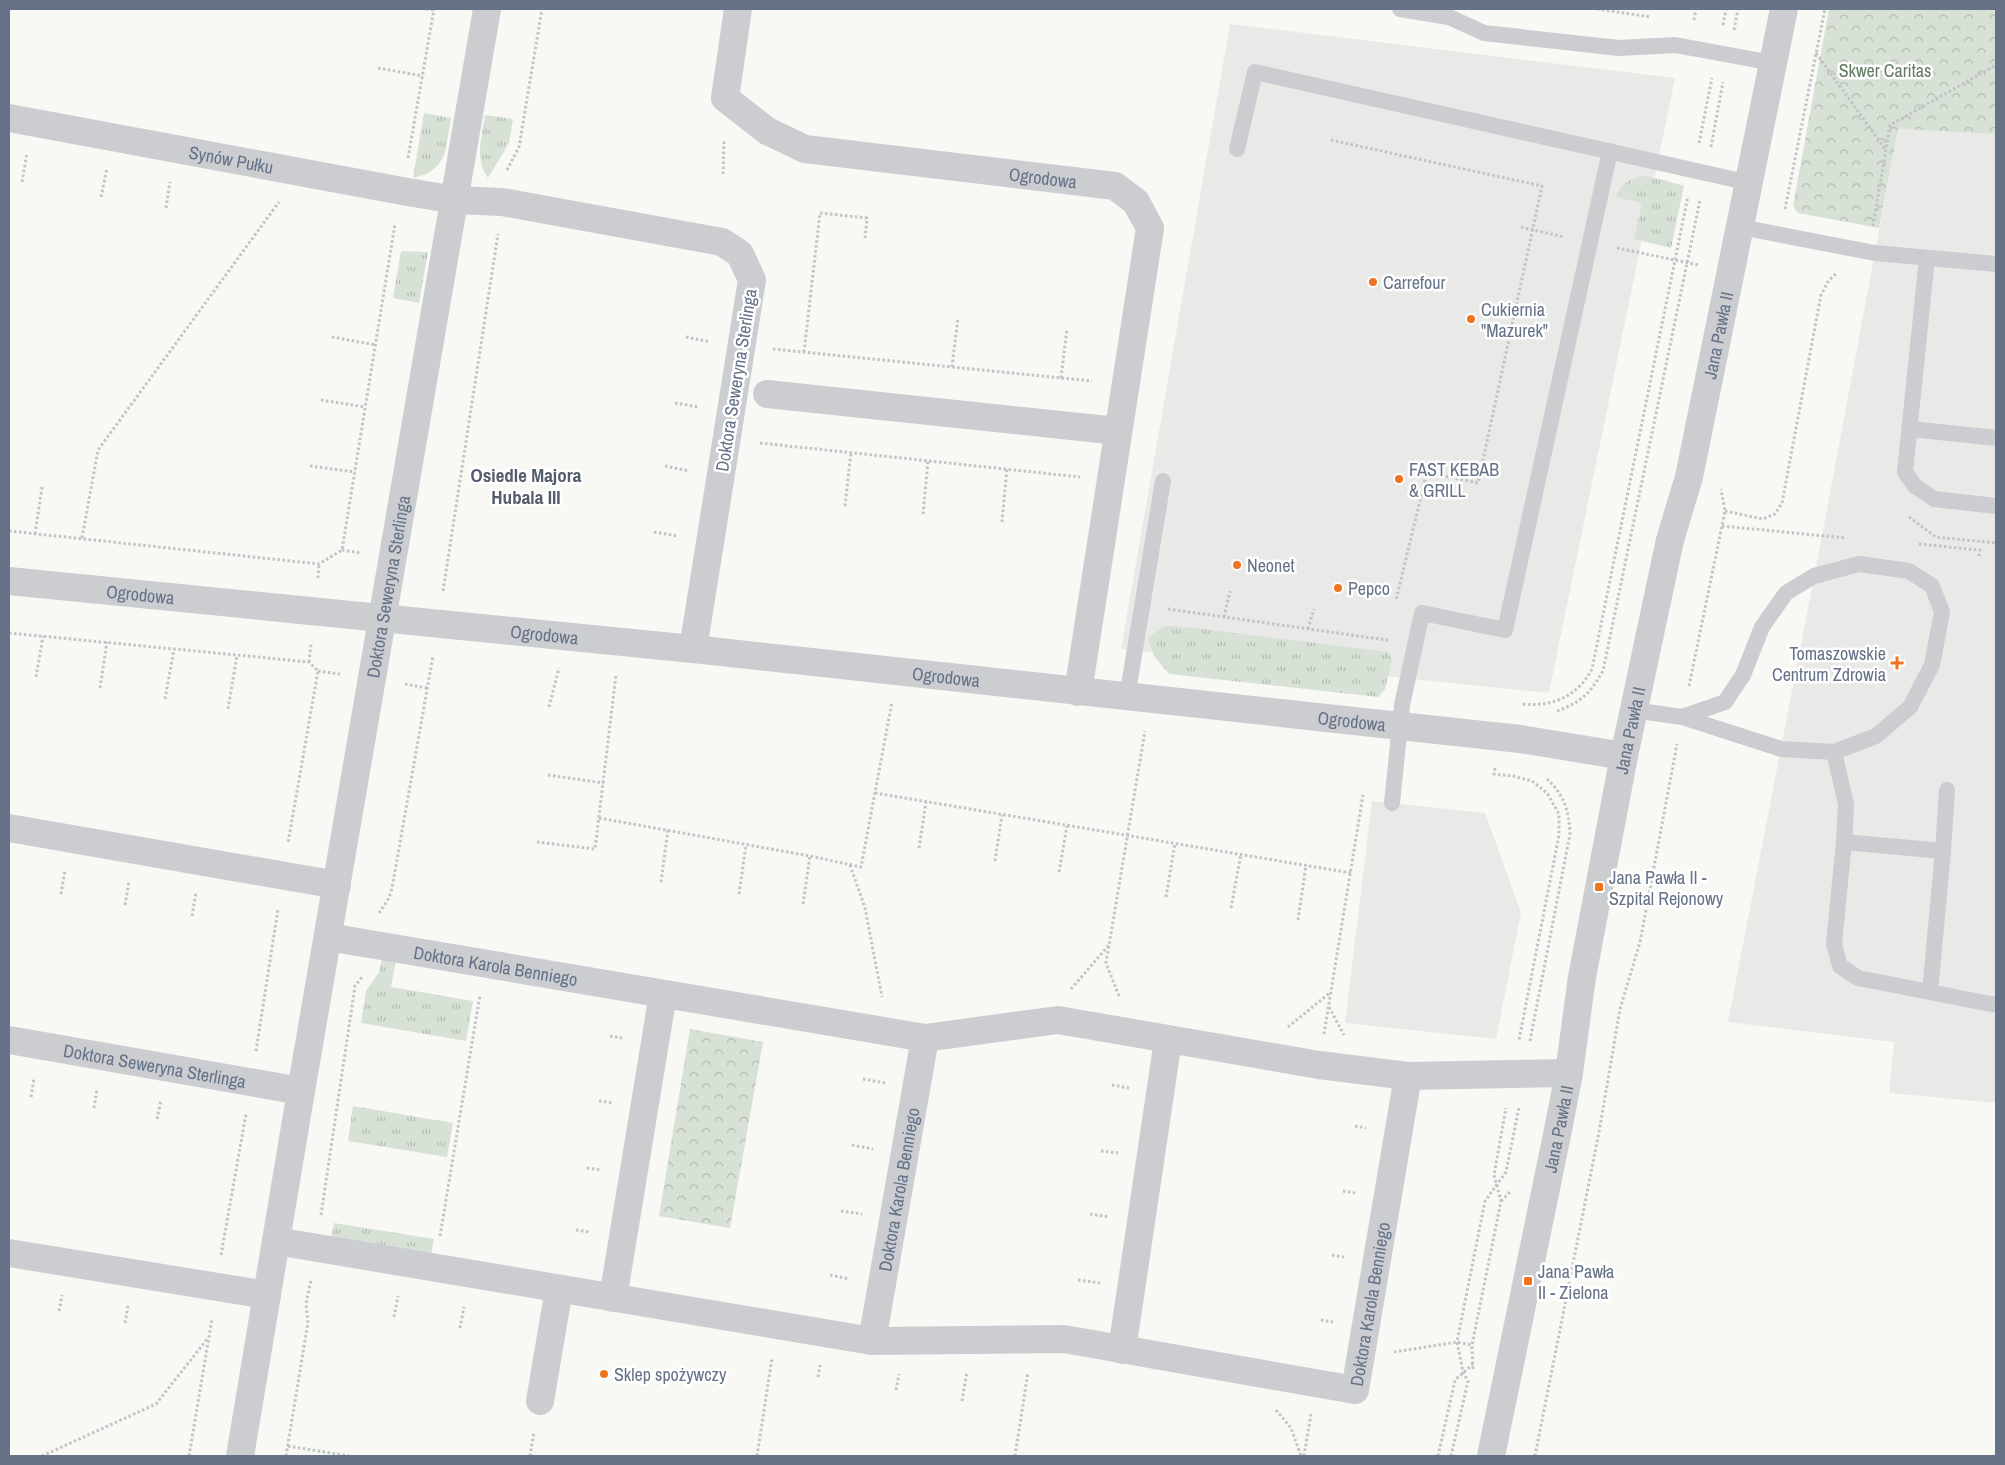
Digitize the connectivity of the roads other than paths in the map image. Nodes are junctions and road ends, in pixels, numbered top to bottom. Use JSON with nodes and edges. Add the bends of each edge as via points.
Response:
{"nodes":[{"id":1,"x":487,"y":9,"type":"edge"},
{"id":2,"x":738,"y":9,"type":"edge"},
{"id":3,"x":1400,"y":9,"type":"edge"},
{"id":4,"x":1784,"y":9,"type":"edge"},
{"id":5,"x":1773,"y":63,"type":"junction"},
{"id":6,"x":9,"y":118,"type":"edge"},
{"id":7,"x":1237,"y":149,"type":"dead end"},
{"id":8,"x":1610,"y":151,"type":"junction"},
{"id":9,"x":1750,"y":183,"type":"junction"},
{"id":10,"x":454,"y":200,"type":"junction"},
{"id":11,"x":1740,"y":227,"type":"junction"},
{"id":12,"x":1927,"y":258,"type":"junction"},
{"id":13,"x":1996,"y":264,"type":"edge"},
{"id":14,"x":767,"y":394,"type":"dead end"},
{"id":15,"x":1911,"y":429,"type":"junction"},
{"id":16,"x":1118,"y":431,"type":"junction"},
{"id":17,"x":1996,"y":438,"type":"edge"},
{"id":18,"x":1163,"y":482,"type":"dead end"},
{"id":19,"x":1996,"y":506,"type":"edge"},
{"id":20,"x":9,"y":581,"type":"edge"},
{"id":21,"x":383,"y":618,"type":"junction"},
{"id":22,"x":693,"y":649,"type":"junction"},
{"id":23,"x":1078,"y":692,"type":"junction"},
{"id":24,"x":1127,"y":697,"type":"junction"},
{"id":25,"x":1633,"y":710,"type":"junction"},
{"id":26,"x":1682,"y":718,"type":"junction"},
{"id":27,"x":1400,"y":727,"type":"junction"},
{"id":28,"x":1834,"y":752,"type":"junction"},
{"id":29,"x":1624,"y":756,"type":"junction"},
{"id":30,"x":1947,"y":790,"type":"dead end"},
{"id":31,"x":1392,"y":803,"type":"dead end"},
{"id":32,"x":9,"y":828,"type":"edge"},
{"id":33,"x":1844,"y":842,"type":"junction"},
{"id":34,"x":1943,"y":851,"type":"junction"},
{"id":35,"x":337,"y":885,"type":"junction"},
{"id":36,"x":328,"y":937,"type":"junction"},
{"id":37,"x":1930,"y":992,"type":"junction"},
{"id":38,"x":663,"y":994,"type":"junction"},
{"id":39,"x":1996,"y":1005,"type":"edge"},
{"id":40,"x":925,"y":1038,"type":"junction"},
{"id":41,"x":9,"y":1040,"type":"edge"},
{"id":42,"x":1168,"y":1040,"type":"junction"},
{"id":43,"x":1569,"y":1073,"type":"junction"},
{"id":44,"x":1408,"y":1076,"type":"junction"},
{"id":45,"x":301,"y":1091,"type":"junction"},
{"id":46,"x":276,"y":1240,"type":"junction"},
{"id":47,"x":9,"y":1253,"type":"edge"},
{"id":48,"x":559,"y":1289,"type":"junction"},
{"id":49,"x":267,"y":1295,"type":"junction"},
{"id":50,"x":613,"y":1298,"type":"junction"},
{"id":51,"x":872,"y":1341,"type":"junction"},
{"id":52,"x":1122,"y":1350,"type":"junction"},
{"id":53,"x":540,"y":1400,"type":"dead end"},
{"id":54,"x":240,"y":1456,"type":"edge"},
{"id":55,"x":1491,"y":1456,"type":"edge"}],
"edges":[{"from":1,"to":10,"type":"street","name":"Doktora Seweryna Sterlinga"},
{"from":2,"to":16,"type":"street","name":"Ogrodowa","via":[[725,98],[767,131],[805,149],[1115,186],[1136,202],[1150,228]]},
{"from":3,"to":5,"type":"lane","via":[[1449,17],[1484,33],[1619,48],[1675,45]]},
{"from":4,"to":5,"type":"street","name":"Jana Pawła II"},
{"from":5,"to":9,"type":"street","name":"Jana Pawła II"},
{"from":6,"to":10,"type":"street","name":"Synów Pułku"},
{"from":7,"to":8,"type":"lane","via":[[1255,72]]},
{"from":8,"to":9,"type":"lane"},
{"from":8,"to":27,"type":"lane","via":[[1505,630],[1422,614]]},
{"from":9,"to":11,"type":"street","name":"Jana Pawła II"},
{"from":10,"to":21,"type":"street","name":"Doktora Seweryna Sterlinga"},
{"from":10,"to":22,"type":"street","name":"Doktora Seweryna Sterlinga","via":[[502,202],[722,242],[740,254],[752,280]]},
{"from":11,"to":12,"type":"lane","via":[[1875,253]]},
{"from":11,"to":25,"type":"street","name":"Jana Pawła II","via":[[1689,477],[1670,540]]},
{"from":12,"to":13,"type":"lane"},
{"from":12,"to":15,"type":"lane"},
{"from":14,"to":16,"type":"street"},
{"from":15,"to":17,"type":"lane"},
{"from":15,"to":19,"type":"lane","via":[[1906,472],[1915,486],[1934,498]]},
{"from":16,"to":23,"type":"street","name":"Ogrodowa"},
{"from":18,"to":24,"type":"lane"},
{"from":20,"to":21,"type":"street","name":"Ogrodowa"},
{"from":21,"to":22,"type":"street","name":"Ogrodowa"},
{"from":21,"to":35,"type":"street","name":"Doktora Seweryna Sterlinga"},
{"from":22,"to":23,"type":"street","name":"Ogrodowa"},
{"from":23,"to":24,"type":"street","name":"Ogrodowa"},
{"from":24,"to":27,"type":"street","name":"Ogrodowa"},
{"from":25,"to":26,"type":"lane"},
{"from":25,"to":29,"type":"street","name":"Jana Pawła II"},
{"from":26,"to":28,"type":"lane","via":[[1781,749]]},
{"from":26,"to":28,"type":"lane","via":[[1725,702],[1744,675],[1762,628],[1786,593],[1814,576],[1859,564],[1908,571],[1932,586],[1942,612],[1932,665],[1910,706],[1876,736]]},
{"from":27,"to":29,"type":"street","name":"Ogrodowa","via":[[1499,737]]},
{"from":27,"to":31,"type":"lane"},
{"from":28,"to":33,"type":"lane","via":[[1846,804]]},
{"from":29,"to":43,"type":"street","name":"Jana Pawła II","via":[[1582,977]]},
{"from":30,"to":34,"type":"lane"},
{"from":32,"to":35,"type":"street"},
{"from":33,"to":34,"type":"lane"},
{"from":33,"to":37,"type":"lane","via":[[1834,944],[1840,966],[1858,978]]},
{"from":34,"to":37,"type":"lane"},
{"from":35,"to":36,"type":"street","name":"Doktora Seweryna Sterlinga"},
{"from":36,"to":38,"type":"street","name":"Doktora Karola Benniego"},
{"from":36,"to":45,"type":"street","name":"Doktora Seweryna Sterlinga"},
{"from":37,"to":39,"type":"lane"},
{"from":38,"to":40,"type":"street","name":"Doktora Karola Benniego"},
{"from":38,"to":50,"type":"street"},
{"from":40,"to":42,"type":"street","name":"Doktora Karola Benniego","via":[[1058,1020]]},
{"from":40,"to":51,"type":"street","name":"Doktora Karola Benniego"},
{"from":41,"to":45,"type":"street","name":"Doktora Seweryna Sterlinga"},
{"from":42,"to":44,"type":"street","name":"Doktora Karola Benniego"},
{"from":42,"to":52,"type":"street"},
{"from":43,"to":44,"type":"street","name":"Doktora Karola Benniego"},
{"from":43,"to":55,"type":"street","name":"Jana Pawła II"},
{"from":44,"to":52,"type":"street","name":"Doktora Karola Benniego","via":[[1354,1390]]},
{"from":45,"to":46,"type":"street","name":"Doktora Seweryna Sterlinga"},
{"from":46,"to":48,"type":"street","name":"Doktora Karola Benniego"},
{"from":46,"to":49,"type":"street","name":"Doktora Seweryna Sterlinga"},
{"from":47,"to":49,"type":"street"},
{"from":48,"to":50,"type":"street","name":"Doktora Karola Benniego"},
{"from":48,"to":53,"type":"street"},
{"from":49,"to":54,"type":"street","name":"Doktora Seweryna Sterlinga"},
{"from":50,"to":51,"type":"street","name":"Doktora Karola Benniego"},
{"from":51,"to":52,"type":"street","name":"Doktora Karola Benniego","via":[[1064,1339]]}]}
